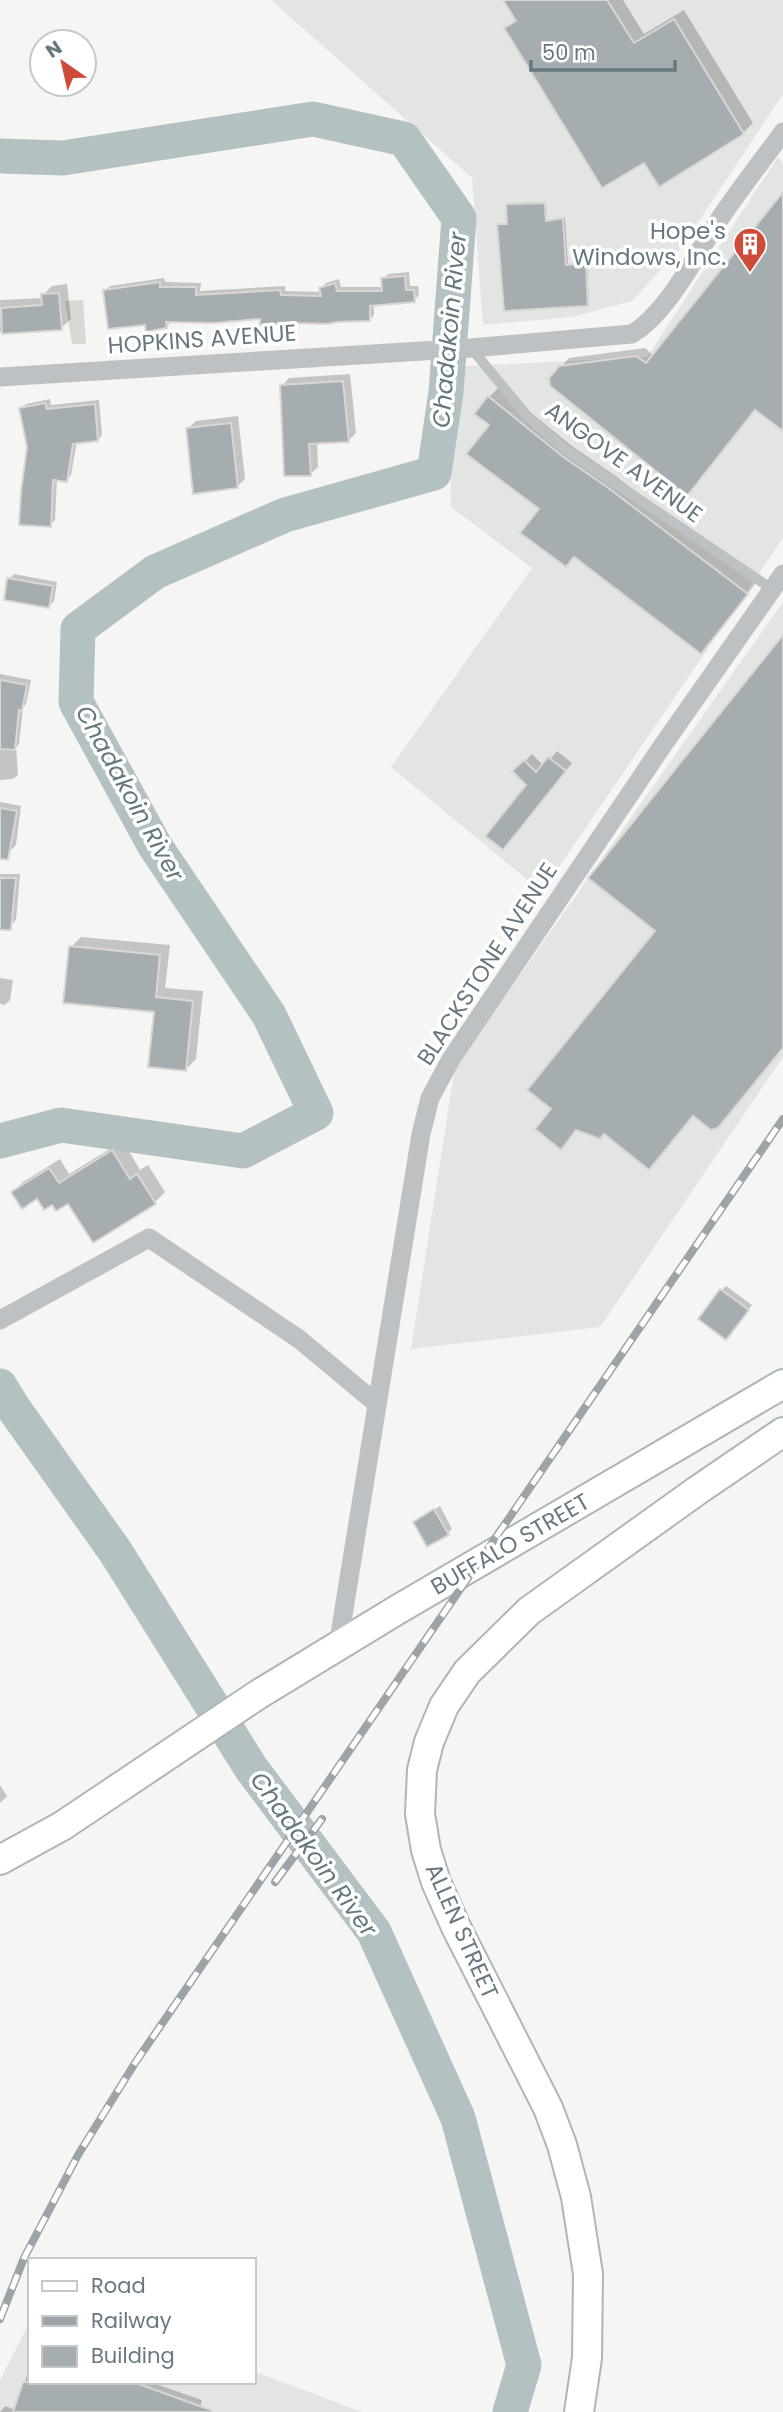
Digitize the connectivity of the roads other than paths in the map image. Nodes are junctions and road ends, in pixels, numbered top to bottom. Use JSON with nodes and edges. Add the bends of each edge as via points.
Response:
{"nodes":[{"id":1,"x":783,"y":132,"type":"edge"},
{"id":2,"x":466,"y":348,"type":"junction"},
{"id":3,"x":0,"y":377,"type":"edge"},
{"id":4,"x":778,"y":581,"type":"edge"},
{"id":5,"x":0,"y":1320,"type":"edge"},
{"id":6,"x":783,"y":1384,"type":"edge"},
{"id":7,"x":377,"y":1404,"type":"junction"},
{"id":8,"x":783,"y":1432,"type":"edge"},
{"id":9,"x":338,"y":1646,"type":"junction"},
{"id":10,"x":0,"y":1860,"type":"edge"},
{"id":11,"x":579,"y":2412,"type":"edge"}],
"edges":[{"from":1,"to":2,"type":"street","via":[[646,325],[632,334]]},
{"from":2,"to":3,"type":"street","name":"HOPKINS AVENUE"},
{"from":2,"to":4,"type":"lane","name":"ANGOVE AVENUE","via":[[529,418],[566,450]]},
{"from":4,"to":7,"type":"street","name":"BLACKSTONE AVENUE","via":[[451,1059],[430,1098]]},
{"from":5,"to":7,"type":"street","via":[[149,1238],[299,1339]]},
{"from":6,"to":9,"type":"street","name":"BUFFALO STREET"},
{"from":7,"to":9,"type":"street","name":"BLACKSTONE AVENUE"},
{"from":8,"to":11,"type":"street","name":"ALLEN STREET","via":[[529,1611],[467,1672],[444,1706],[422,1770],[420,1814],[436,1882],[548,2108],[576,2197],[588,2274],[587,2358]]},
{"from":9,"to":10,"type":"street","name":"BUFFALO STREET","via":[[62,1826]]}]}
